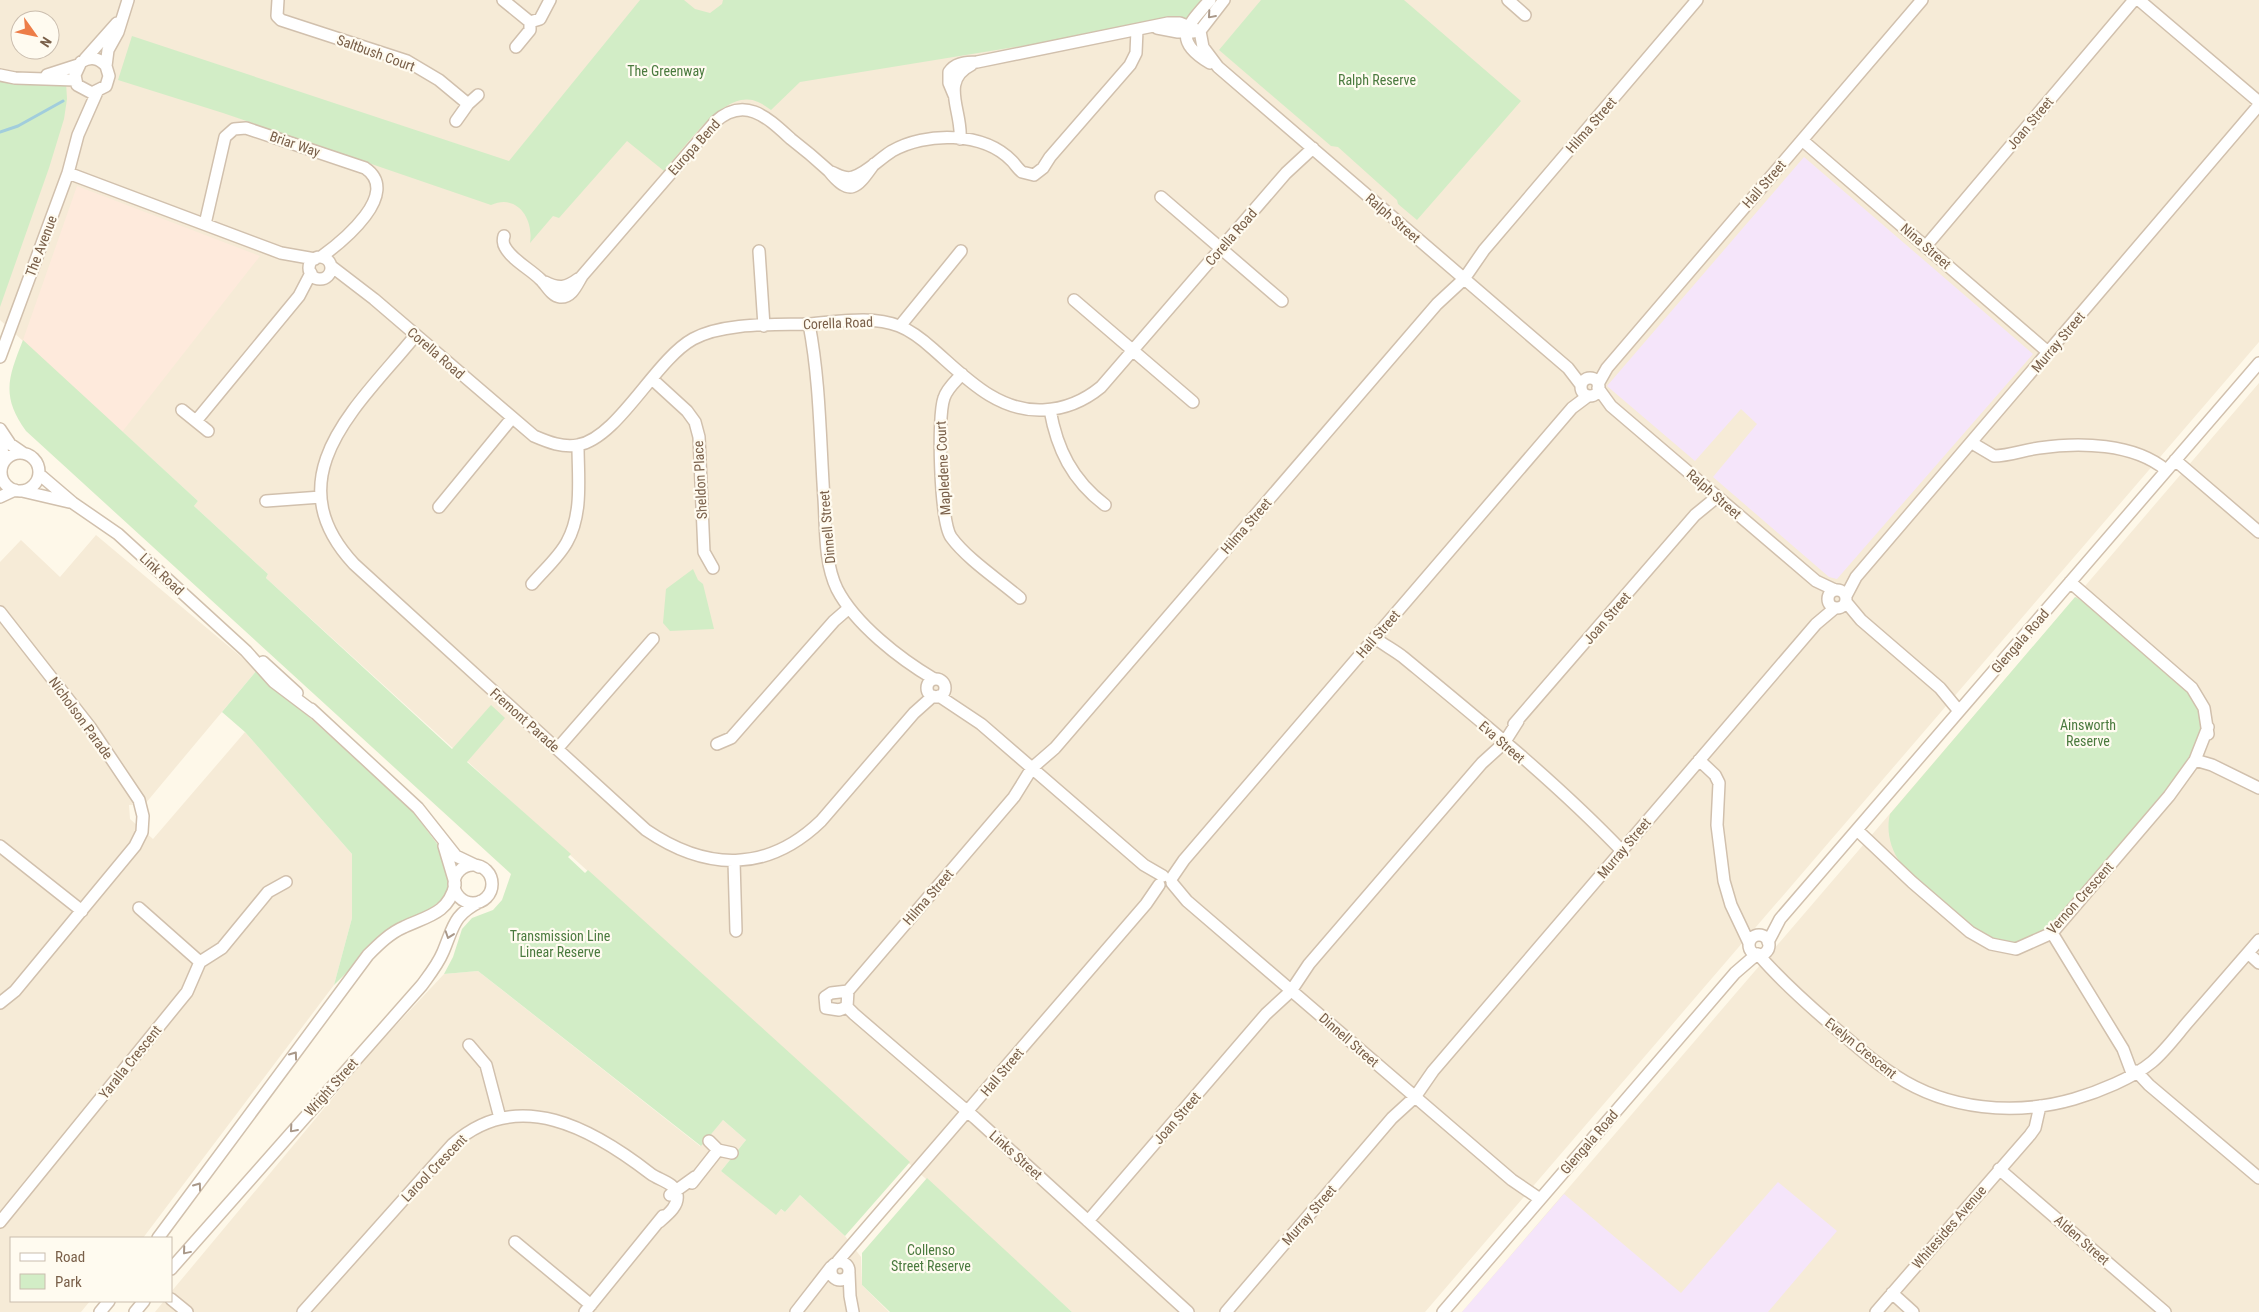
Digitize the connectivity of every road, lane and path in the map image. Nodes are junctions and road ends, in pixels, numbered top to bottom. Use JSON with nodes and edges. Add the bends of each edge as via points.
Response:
{"nodes":[{"id":1,"x":128,"y":0,"type":"edge"},
{"id":2,"x":278,"y":0,"type":"edge"},
{"id":3,"x":503,"y":0,"type":"edge"},
{"id":4,"x":550,"y":0,"type":"edge"},
{"id":5,"x":1210,"y":0,"type":"edge"},
{"id":6,"x":1224,"y":0,"type":"edge"},
{"id":7,"x":1508,"y":0,"type":"edge"},
{"id":8,"x":1697,"y":0,"type":"edge"},
{"id":9,"x":1922,"y":0,"type":"edge"},
{"id":10,"x":2134,"y":0,"type":"edge"},
{"id":11,"x":2139,"y":0,"type":"edge"},
{"id":12,"x":1525,"y":15,"type":"dead end"},
{"id":13,"x":121,"y":18,"type":"junction"},
{"id":14,"x":530,"y":22,"type":"junction"},
{"id":15,"x":1187,"y":29,"type":"junction"},
{"id":16,"x":1131,"y":31,"type":"junction"},
{"id":17,"x":1200,"y":31,"type":"junction"},
{"id":18,"x":516,"y":47,"type":"dead end"},
{"id":19,"x":81,"y":62,"type":"junction"},
{"id":20,"x":106,"y":66,"type":"junction"},
{"id":21,"x":1218,"y":67,"type":"junction"},
{"id":22,"x":0,"y":75,"type":"edge"},
{"id":23,"x":36,"y":78,"type":"junction"},
{"id":24,"x":78,"y":84,"type":"junction"},
{"id":25,"x":97,"y":92,"type":"junction"},
{"id":26,"x":478,"y":95,"type":"dead end"},
{"id":27,"x":468,"y":104,"type":"junction"},
{"id":28,"x":2259,"y":104,"type":"edge"},
{"id":29,"x":456,"y":122,"type":"dead end"},
{"id":30,"x":78,"y":135,"type":"junction"},
{"id":31,"x":955,"y":138,"type":"junction"},
{"id":32,"x":1802,"y":140,"type":"junction"},
{"id":33,"x":1309,"y":145,"type":"junction"},
{"id":34,"x":68,"y":173,"type":"junction"},
{"id":35,"x":1161,"y":197,"type":"dead end"},
{"id":36,"x":205,"y":224,"type":"junction"},
{"id":37,"x":504,"y":236,"type":"dead end"},
{"id":38,"x":1926,"y":246,"type":"junction"},
{"id":39,"x":1221,"y":249,"type":"junction"},
{"id":40,"x":758,"y":251,"type":"dead end"},
{"id":41,"x":961,"y":251,"type":"dead end"},
{"id":42,"x":320,"y":268,"type":"junction"},
{"id":43,"x":1461,"y":276,"type":"junction"},
{"id":44,"x":1074,"y":300,"type":"dead end"},
{"id":45,"x":1282,"y":301,"type":"dead end"},
{"id":46,"x":813,"y":324,"type":"junction"},
{"id":47,"x":764,"y":326,"type":"junction"},
{"id":48,"x":900,"y":326,"type":"junction"},
{"id":49,"x":415,"y":336,"type":"junction"},
{"id":50,"x":1133,"y":351,"type":"junction"},
{"id":51,"x":2050,"y":352,"type":"junction"},
{"id":52,"x":0,"y":357,"type":"edge"},
{"id":53,"x":2259,"y":362,"type":"edge"},
{"id":54,"x":962,"y":374,"type":"junction"},
{"id":55,"x":652,"y":379,"type":"junction"},
{"id":56,"x":1590,"y":387,"type":"junction"},
{"id":57,"x":1193,"y":402,"type":"dead end"},
{"id":58,"x":182,"y":410,"type":"dead end"},
{"id":59,"x":1050,"y":410,"type":"junction"},
{"id":60,"x":512,"y":418,"type":"junction"},
{"id":61,"x":196,"y":421,"type":"junction"},
{"id":62,"x":0,"y":429,"type":"edge"},
{"id":63,"x":208,"y":431,"type":"dead end"},
{"id":64,"x":0,"y":434,"type":"edge"},
{"id":65,"x":1975,"y":440,"type":"junction"},
{"id":66,"x":578,"y":445,"type":"junction"},
{"id":67,"x":23,"y":453,"type":"junction"},
{"id":68,"x":2175,"y":460,"type":"junction"},
{"id":69,"x":4,"y":462,"type":"junction"},
{"id":70,"x":2166,"y":470,"type":"junction"},
{"id":71,"x":39,"y":474,"type":"junction"},
{"id":72,"x":1,"y":478,"type":"edge"},
{"id":73,"x":19,"y":490,"type":"junction"},
{"id":74,"x":1713,"y":494,"type":"junction"},
{"id":75,"x":0,"y":497,"type":"edge"},
{"id":76,"x":321,"y":497,"type":"junction"},
{"id":77,"x":266,"y":502,"type":"dead end"},
{"id":78,"x":73,"y":503,"type":"junction"},
{"id":79,"x":1104,"y":505,"type":"dead end"},
{"id":80,"x":439,"y":507,"type":"dead end"},
{"id":81,"x":2259,"y":532,"type":"edge"},
{"id":82,"x":712,"y":568,"type":"dead end"},
{"id":83,"x":2070,"y":582,"type":"junction"},
{"id":84,"x":532,"y":584,"type":"dead end"},
{"id":85,"x":1020,"y":598,"type":"dead end"},
{"id":86,"x":1837,"y":600,"type":"junction"},
{"id":87,"x":849,"y":608,"type":"junction"},
{"id":88,"x":0,"y":612,"type":"edge"},
{"id":89,"x":1377,"y":635,"type":"junction"},
{"id":90,"x":653,"y":638,"type":"dead end"},
{"id":91,"x":934,"y":690,"type":"junction"},
{"id":92,"x":1963,"y":707,"type":"junction"},
{"id":93,"x":1501,"y":741,"type":"junction"},
{"id":94,"x":717,"y":744,"type":"dead end"},
{"id":95,"x":557,"y":749,"type":"junction"},
{"id":96,"x":1699,"y":760,"type":"junction"},
{"id":97,"x":2199,"y":762,"type":"junction"},
{"id":98,"x":1035,"y":771,"type":"junction"},
{"id":99,"x":2259,"y":788,"type":"edge"},
{"id":100,"x":1857,"y":830,"type":"junction"},
{"id":101,"x":442,"y":840,"type":"junction"},
{"id":102,"x":0,"y":846,"type":"edge"},
{"id":103,"x":1625,"y":847,"type":"junction"},
{"id":104,"x":734,"y":861,"type":"junction"},
{"id":105,"x":479,"y":867,"type":"junction"},
{"id":106,"x":286,"y":882,"type":"dead end"},
{"id":107,"x":1165,"y":882,"type":"junction"},
{"id":108,"x":455,"y":884,"type":"junction"},
{"id":109,"x":481,"y":901,"type":"junction"},
{"id":110,"x":139,"y":908,"type":"dead end"},
{"id":111,"x":82,"y":910,"type":"junction"},
{"id":112,"x":736,"y":931,"type":"dead end"},
{"id":113,"x":2052,"y":933,"type":"junction"},
{"id":114,"x":2259,"y":940,"type":"edge"},
{"id":115,"x":1758,"y":945,"type":"junction"},
{"id":116,"x":2248,"y":953,"type":"junction"},
{"id":117,"x":200,"y":962,"type":"junction"},
{"id":118,"x":2259,"y":963,"type":"edge"},
{"id":119,"x":1288,"y":988,"type":"junction"},
{"id":120,"x":15,"y":991,"type":"junction"},
{"id":121,"x":847,"y":999,"type":"joint"},
{"id":122,"x":0,"y":1004,"type":"edge"},
{"id":123,"x":0,"y":1012,"type":"edge"},
{"id":124,"x":468,"y":1044,"type":"dead end"},
{"id":125,"x":2138,"y":1070,"type":"junction"},
{"id":126,"x":1412,"y":1094,"type":"junction"},
{"id":127,"x":2040,"y":1106,"type":"junction"},
{"id":128,"x":2026,"y":1108,"type":"junction"},
{"id":129,"x":968,"y":1112,"type":"junction"},
{"id":130,"x":500,"y":1118,"type":"junction"},
{"id":131,"x":709,"y":1141,"type":"dead end"},
{"id":132,"x":2022,"y":1143,"type":"junction"},
{"id":133,"x":718,"y":1150,"type":"junction"},
{"id":134,"x":732,"y":1153,"type":"dead end"},
{"id":135,"x":1999,"y":1169,"type":"junction"},
{"id":136,"x":2259,"y":1178,"type":"edge"},
{"id":137,"x":675,"y":1193,"type":"junction"},
{"id":138,"x":1537,"y":1202,"type":"junction"},
{"id":139,"x":1088,"y":1221,"type":"junction"},
{"id":140,"x":0,"y":1222,"type":"edge"},
{"id":141,"x":159,"y":1237,"type":"edge"},
{"id":142,"x":515,"y":1242,"type":"dead end"},
{"id":143,"x":172,"y":1268,"type":"edge"},
{"id":144,"x":840,"y":1271,"type":"junction"},
{"id":145,"x":1892,"y":1293,"type":"junction"},
{"id":146,"x":172,"y":1300,"type":"edge"},
{"id":147,"x":108,"y":1302,"type":"edge"},
{"id":148,"x":143,"y":1302,"type":"edge"},
{"id":149,"x":588,"y":1308,"type":"edge"},
{"id":150,"x":100,"y":1312,"type":"edge"},
{"id":151,"x":135,"y":1312,"type":"edge"},
{"id":152,"x":187,"y":1312,"type":"edge"},
{"id":153,"x":303,"y":1312,"type":"edge"},
{"id":154,"x":796,"y":1312,"type":"edge"},
{"id":155,"x":853,"y":1312,"type":"edge"},
{"id":156,"x":1188,"y":1312,"type":"edge"},
{"id":157,"x":1226,"y":1312,"type":"edge"},
{"id":158,"x":1443,"y":1312,"type":"edge"},
{"id":159,"x":1876,"y":1312,"type":"edge"},
{"id":160,"x":1914,"y":1312,"type":"edge"},
{"id":161,"x":2165,"y":1312,"type":"edge"}],
"edges":[{"from":1,"to":13,"type":"street"},
{"from":2,"to":27,"type":"street","name":"Saltbush Court","via":[[277,16],[289,23],[407,61],[439,80]]},
{"from":3,"to":14,"type":"street"},
{"from":4,"to":14,"type":"street","via":[[540,19]]},
{"from":5,"to":15,"type":"street"},
{"from":6,"to":17,"type":"street","one_way":true},
{"from":7,"to":12,"type":"street"},
{"from":8,"to":43,"type":"street","name":"Hilma Street"},
{"from":9,"to":32,"type":"street","name":"Hall Street"},
{"from":10,"to":38,"type":"street","name":"Joan Street"},
{"from":11,"to":28,"type":"street"},
{"from":13,"to":19,"type":"street"},
{"from":13,"to":20,"type":"street","via":[[108,50]]},
{"from":14,"to":18,"type":"street","via":[[530,30]]},
{"from":15,"to":16,"type":"street","via":[[1153,27]]},
{"from":15,"to":17,"type":"street"},
{"from":15,"to":21,"type":"street","name":"Ralph Street","via":[[1187,41],[1195,53]]},
{"from":16,"to":31,"type":"street","via":[[977,62],[959,72],[954,95],[957,112]]},
{"from":16,"to":31,"type":"street","name":"Europa Bend","via":[[1136,53],[1130,65],[1034,175],[1022,172],[1012,160],[988,146]]},
{"from":17,"to":21,"type":"street","name":"Ralph Street","via":[[1203,47]]},
{"from":19,"to":20,"type":"street","via":[[97,59]]},
{"from":19,"to":23,"type":"street"},
{"from":19,"to":24,"type":"street"},
{"from":20,"to":25,"type":"street","via":[[108,81]]},
{"from":21,"to":33,"type":"street","name":"Ralph Street"},
{"from":22,"to":23,"type":"street"},
{"from":23,"to":24,"type":"street"},
{"from":24,"to":25,"type":"street","via":[[92,93]]},
{"from":24,"to":30,"type":"street","name":"The Avenue"},
{"from":25,"to":30,"type":"street","name":"The Avenue"},
{"from":26,"to":27,"type":"street"},
{"from":27,"to":29,"type":"street"},
{"from":28,"to":51,"type":"street","name":"Murray Street"},
{"from":30,"to":34,"type":"street","name":"The Avenue"},
{"from":31,"to":37,"type":"street","name":"Europa Bend","via":[[912,143],[892,151],[852,178],[841,177],[766,117],[751,110],[732,111],[715,122],[582,276],[570,285],[559,288],[541,280],[507,250]]},
{"from":32,"to":38,"type":"street","name":"Nina Street"},
{"from":32,"to":56,"type":"street","name":"Hall Street"},
{"from":33,"to":39,"type":"street","name":"Corella Road"},
{"from":33,"to":43,"type":"street","name":"Ralph Street"},
{"from":34,"to":36,"type":"street","name":"Corella Road"},
{"from":34,"to":52,"type":"street","name":"The Avenue"},
{"from":35,"to":39,"type":"street"},
{"from":36,"to":42,"type":"street","name":"Corella Road"},
{"from":36,"to":42,"type":"street","name":"Briar Way","via":[[225,137],[234,129],[246,128],[365,168],[372,172],[378,183],[377,197]]},
{"from":38,"to":51,"type":"street","name":"Nina Street"},
{"from":39,"to":45,"type":"street"},
{"from":39,"to":50,"type":"street","name":"Corella Road"},
{"from":40,"to":47,"type":"street"},
{"from":41,"to":48,"type":"street"},
{"from":42,"to":49,"type":"street","name":"Corella Road","via":[[360,288]]},
{"from":42,"to":61,"type":"street"},
{"from":43,"to":56,"type":"street","name":"Ralph Street"},
{"from":43,"to":98,"type":"street","name":"Hilma Street"},
{"from":44,"to":50,"type":"street"},
{"from":46,"to":47,"type":"street","name":"Corella Road"},
{"from":46,"to":48,"type":"street","name":"Corella Road","via":[[877,321]]},
{"from":46,"to":87,"type":"street","name":"Dinnell Street","via":[[828,559],[837,588]]},
{"from":47,"to":55,"type":"street","name":"Corella Road","via":[[720,329],[699,336],[678,350]]},
{"from":48,"to":54,"type":"street","name":"Corella Road","via":[[919,337]]},
{"from":49,"to":60,"type":"street","name":"Corella Road"},
{"from":49,"to":76,"type":"street","name":"Fremont Parade","via":[[338,431],[324,462]]},
{"from":50,"to":57,"type":"street"},
{"from":50,"to":59,"type":"street","name":"Corella Road","via":[[1096,391],[1071,405]]},
{"from":51,"to":65,"type":"street","name":"Murray Street"},
{"from":53,"to":68,"type":"street","name":"Glengala Road"},
{"from":54,"to":59,"type":"street","name":"Corella Road","via":[[990,396],[1008,405],[1028,410]]},
{"from":54,"to":85,"type":"street","name":"Mapledene Court","via":[[946,393],[940,411],[945,520],[950,536],[961,548]]},
{"from":55,"to":66,"type":"street","name":"Corella Road","via":[[603,433]]},
{"from":55,"to":82,"type":"street","name":"Sheldon Place","via":[[695,422],[704,552]]},
{"from":56,"to":74,"type":"street","name":"Ralph Street"},
{"from":56,"to":89,"type":"street","name":"Hall Street"},
{"from":58,"to":61,"type":"street"},
{"from":59,"to":79,"type":"street","via":[[1057,439],[1068,464],[1083,485]]},
{"from":60,"to":66,"type":"street","name":"Corella Road","via":[[534,436],[548,442]]},
{"from":60,"to":80,"type":"street"},
{"from":61,"to":63,"type":"street"},
{"from":62,"to":67,"type":"street","via":[[10,444]]},
{"from":64,"to":69,"type":"street"},
{"from":65,"to":70,"type":"street","via":[[1999,456],[2047,447],[2102,447],[2151,459]]},
{"from":65,"to":86,"type":"street","name":"Murray Street"},
{"from":66,"to":84,"type":"street","via":[[575,524],[566,544]]},
{"from":67,"to":69,"type":"street","via":[[12,455]]},
{"from":67,"to":71,"type":"street","via":[[36,462]]},
{"from":68,"to":70,"type":"street","name":"Glengala Road"},
{"from":68,"to":81,"type":"street"},
{"from":69,"to":72,"type":"street"},
{"from":70,"to":83,"type":"street","name":"Glengala Road"},
{"from":71,"to":73,"type":"street","via":[[34,485]]},
{"from":71,"to":78,"type":"street","name":"Link Road"},
{"from":72,"to":73,"type":"street"},
{"from":73,"to":75,"type":"street"},
{"from":73,"to":78,"type":"street","name":"Link Road"},
{"from":74,"to":86,"type":"street","name":"Ralph Street"},
{"from":74,"to":93,"type":"street","name":"Joan Street"},
{"from":76,"to":77,"type":"street"},
{"from":76,"to":95,"type":"street","name":"Fremont Parade","via":[[325,518],[335,540],[354,564]]},
{"from":78,"to":101,"type":"street","name":"Link Road","via":[[118,534],[246,651],[279,675],[315,713],[418,808]]},
{"from":83,"to":92,"type":"street","name":"Glengala Road"},
{"from":83,"to":97,"type":"street","name":"Vernon Crescent","via":[[2192,688],[2204,708],[2208,727]]},
{"from":86,"to":92,"type":"street","name":"Ralph Street"},
{"from":86,"to":96,"type":"street","name":"Murray Street"},
{"from":87,"to":91,"type":"street","name":"Dinnell Street"},
{"from":87,"to":94,"type":"street","via":[[834,620],[731,738]]},
{"from":88,"to":111,"type":"street","name":"Nicholson Parade","via":[[90,727],[139,800],[142,832]]},
{"from":89,"to":93,"type":"street","name":"Eva Street"},
{"from":89,"to":107,"type":"street","name":"Hall Street"},
{"from":90,"to":95,"type":"street"},
{"from":91,"to":98,"type":"street","name":"Dinnell Street"},
{"from":91,"to":104,"type":"street","name":"Fremont Parade","via":[[811,831],[766,855]]},
{"from":92,"to":100,"type":"street","name":"Glengala Road"},
{"from":93,"to":103,"type":"street","name":"Eva Street"},
{"from":93,"to":119,"type":"street","name":"Joan Street"},
{"from":95,"to":104,"type":"street","name":"Fremont Parade","via":[[646,830],[664,842],[692,856]]},
{"from":96,"to":103,"type":"street","name":"Murray Street"},
{"from":96,"to":115,"type":"street","via":[[1715,774],[1720,784],[1717,825],[1727,895],[1738,920]]},
{"from":97,"to":99,"type":"street"},
{"from":97,"to":113,"type":"street","name":"Vernon Crescent"},
{"from":98,"to":107,"type":"street","name":"Dinnell Street"},
{"from":98,"to":121,"type":"street","name":"Hilma Street"},
{"from":100,"to":113,"type":"street","name":"Vernon Crescent","via":[[1963,926],[1991,944],[2016,949]]},
{"from":100,"to":115,"type":"street","name":"Glengala Road"},
{"from":101,"to":105,"type":"street","name":"Link Road","via":[[458,858]]},
{"from":101,"to":108,"type":"street","name":"Link Road"},
{"from":102,"to":111,"type":"street"},
{"from":103,"to":126,"type":"street","name":"Murray Street"},
{"from":104,"to":112,"type":"street"},
{"from":105,"to":108,"type":"street","via":[[463,869],[456,876]]},
{"from":105,"to":109,"type":"street","via":[[490,875],[492,885],[489,895]]},
{"from":106,"to":117,"type":"street","via":[[268,892],[222,948]]},
{"from":107,"to":119,"type":"street","name":"Dinnell Street"},
{"from":107,"to":129,"type":"street","name":"Hall Street"},
{"from":108,"to":109,"type":"street","via":[[457,894],[464,900],[472,903]]},
{"from":141,"to":108,"type":"street","one_way":true,"via":[[368,956],[391,934],[441,911]]},
{"from":109,"to":143,"type":"street","name":"Wright Street","one_way":true,"via":[[456,920],[440,959],[422,985]]},
{"from":110,"to":117,"type":"street"},
{"from":111,"to":120,"type":"street"},
{"from":113,"to":125,"type":"street"},
{"from":114,"to":116,"type":"street"},
{"from":115,"to":128,"type":"street","name":"Evelyn Crescent","via":[[1775,974],[1863,1052],[1910,1085],[1970,1105]]},
{"from":115,"to":138,"type":"street","name":"Glengala Road"},
{"from":116,"to":118,"type":"street"},
{"from":116,"to":125,"type":"street","via":[[2159,1055]]},
{"from":117,"to":140,"type":"street","name":"Yaralla Crescent","via":[[187,992]]},
{"from":119,"to":126,"type":"street","name":"Dinnell Street"},
{"from":119,"to":139,"type":"street","name":"Joan Street"},
{"from":120,"to":122,"type":"street"},
{"from":120,"to":123,"type":"street","via":[[12,1000]]},
{"from":121,"to":129,"type":"street","name":"Links Street"},
{"from":124,"to":130,"type":"street","via":[[486,1065]]},
{"from":125,"to":127,"type":"street","name":"Evelyn Crescent","via":[[2081,1097]]},
{"from":125,"to":136,"type":"street","via":[[2143,1080]]},
{"from":126,"to":138,"type":"street","name":"Dinnell Street"},
{"from":126,"to":157,"type":"street","name":"Murray Street"},
{"from":127,"to":128,"type":"street","name":"Evelyn Crescent"},
{"from":127,"to":132,"type":"street","name":"Whitesides Avenue","via":[[2035,1128]]},
{"from":128,"to":132,"type":"street","name":"Whitesides Avenue","via":[[2029,1126]]},
{"from":129,"to":139,"type":"street","name":"Links Street"},
{"from":129,"to":144,"type":"street","name":"Hall Street","via":[[858,1240]]},
{"from":130,"to":137,"type":"street","name":"Larool Crescent","via":[[541,1116],[564,1122],[625,1154]]},
{"from":130,"to":153,"type":"street","name":"Larool Crescent","via":[[480,1125],[453,1144]]},
{"from":131,"to":133,"type":"street"},
{"from":132,"to":135,"type":"street","name":"Whitesides Avenue"},
{"from":133,"to":134,"type":"street"},
{"from":133,"to":137,"type":"street","via":[[695,1177]]},
{"from":135,"to":145,"type":"street","name":"Whitesides Avenue"},
{"from":135,"to":161,"type":"street","name":"Alden Street"},
{"from":137,"to":149,"type":"street","via":[[659,1222]]},
{"from":138,"to":158,"type":"street","name":"Glengala Road"},
{"from":139,"to":156,"type":"street","name":"Links Street"},
{"from":142,"to":149,"type":"street"},
{"from":144,"to":154,"type":"street","via":[[814,1291]]},
{"from":144,"to":155,"type":"street"},
{"from":145,"to":159,"type":"street","name":"Whitesides Avenue"},
{"from":145,"to":160,"type":"street"},
{"from":146,"to":152,"type":"street"},
{"from":147,"to":150,"type":"street"},
{"from":148,"to":151,"type":"street"}]}
